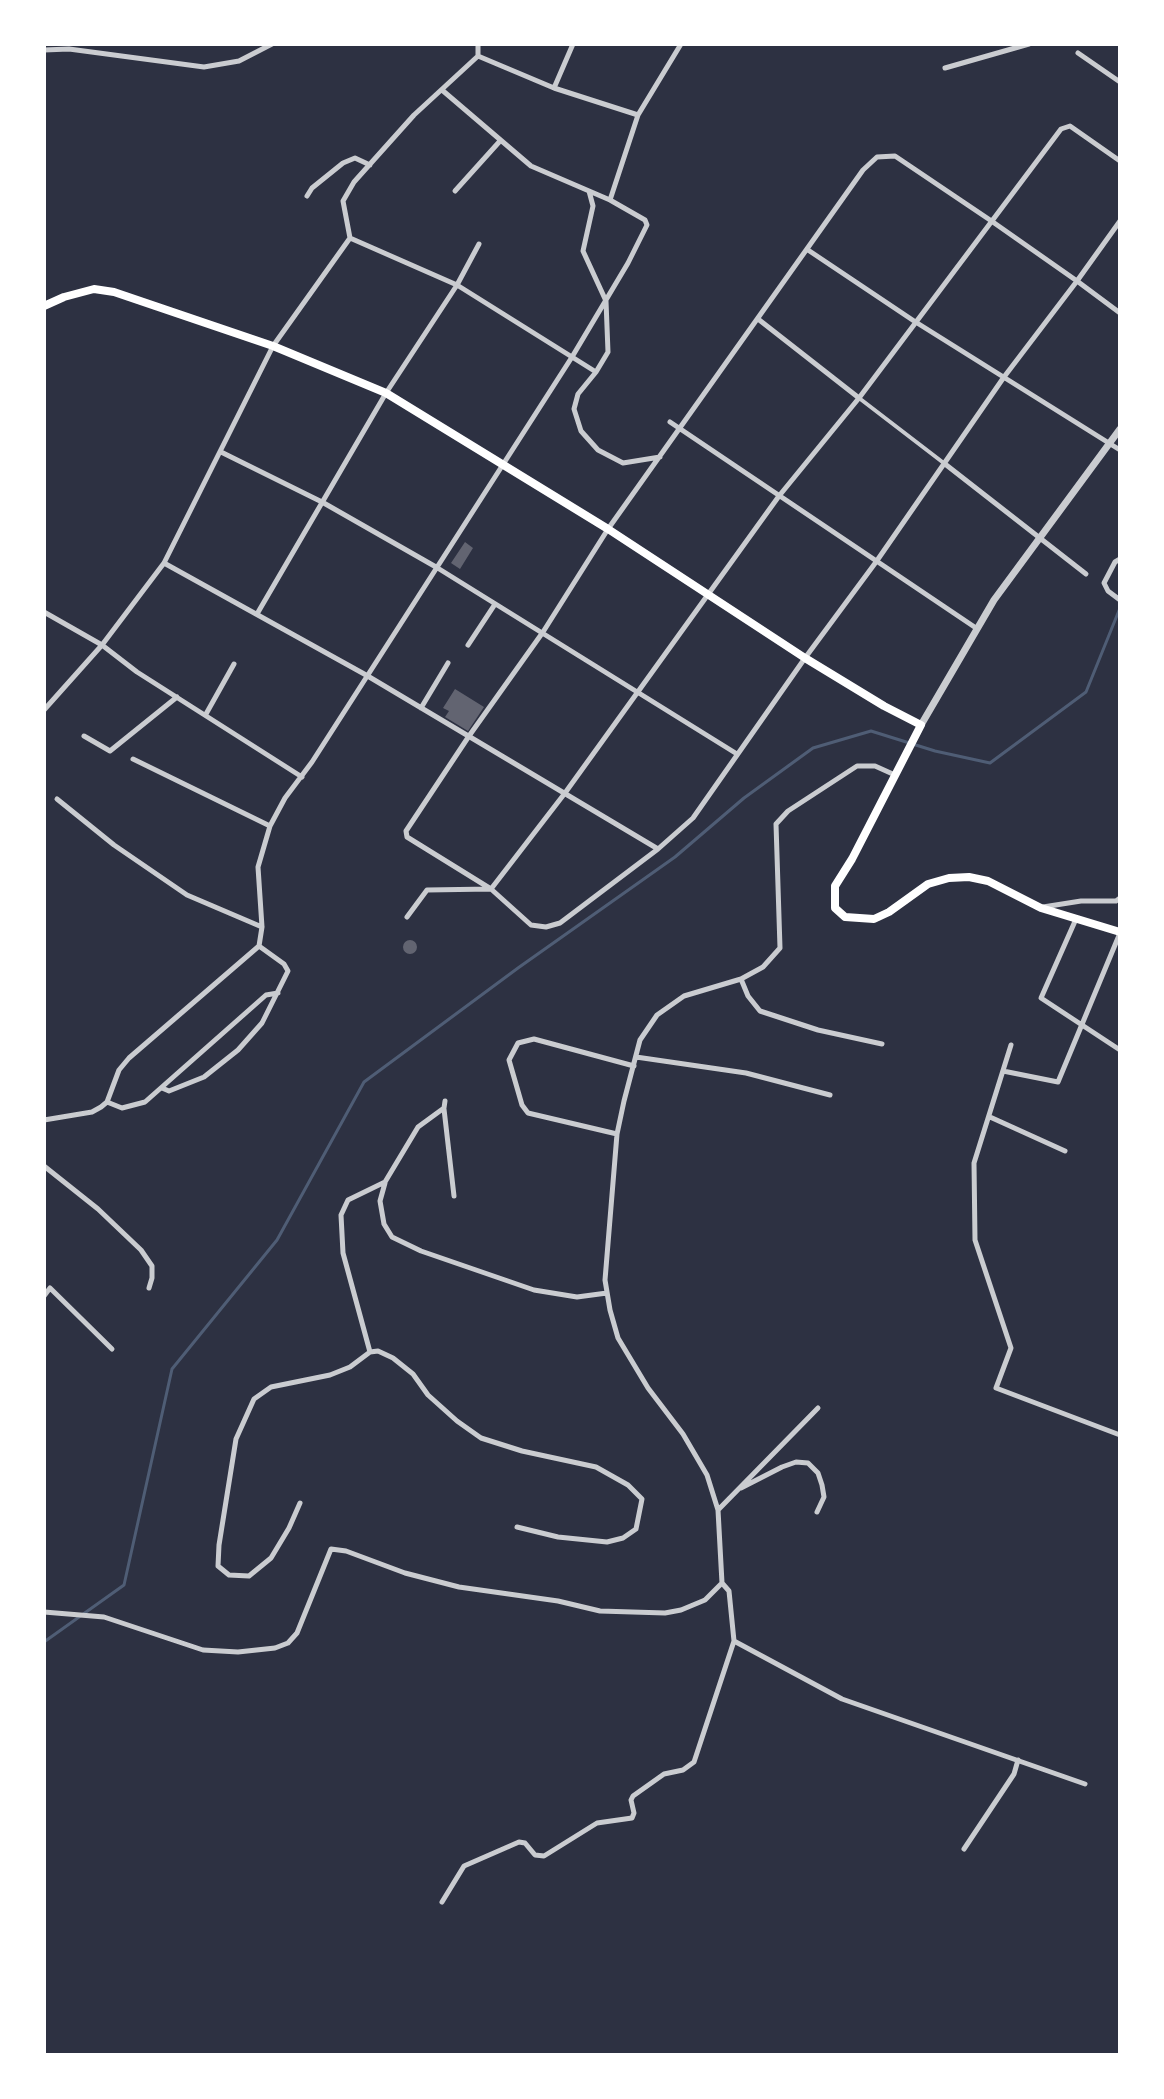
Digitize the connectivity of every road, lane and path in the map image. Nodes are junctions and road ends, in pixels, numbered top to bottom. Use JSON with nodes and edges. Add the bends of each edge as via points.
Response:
{"nodes":[{"id":1,"x":121,"y":44,"type":"edge"},
{"id":2,"x":272,"y":44,"type":"edge"},
{"id":3,"x":478,"y":44,"type":"edge"},
{"id":4,"x":573,"y":44,"type":"edge"},
{"id":5,"x":681,"y":44,"type":"edge"},
{"id":6,"x":1029,"y":44,"type":"edge"},
{"id":7,"x":44,"y":50,"type":"edge"},
{"id":8,"x":1078,"y":53,"type":"dead end"},
{"id":9,"x":121,"y":55,"type":"junction"},
{"id":10,"x":478,"y":56,"type":"junction"},
{"id":11,"x":945,"y":68,"type":"dead end"},
{"id":12,"x":1120,"y":82,"type":"edge"},
{"id":13,"x":554,"y":88,"type":"junction"},
{"id":14,"x":442,"y":90,"type":"junction"},
{"id":15,"x":638,"y":115,"type":"junction"},
{"id":16,"x":500,"y":141,"type":"junction"},
{"id":17,"x":1120,"y":161,"type":"edge"},
{"id":18,"x":370,"y":165,"type":"junction"},
{"id":19,"x":589,"y":190,"type":"junction"},
{"id":20,"x":455,"y":191,"type":"dead end"},
{"id":21,"x":307,"y":196,"type":"dead end"},
{"id":22,"x":610,"y":200,"type":"junction"},
{"id":23,"x":990,"y":220,"type":"junction"},
{"id":24,"x":1120,"y":221,"type":"edge"},
{"id":25,"x":350,"y":238,"type":"junction"},
{"id":26,"x":479,"y":244,"type":"dead end"},
{"id":27,"x":808,"y":250,"type":"junction"},
{"id":28,"x":1077,"y":281,"type":"junction"},
{"id":29,"x":457,"y":285,"type":"junction"},
{"id":30,"x":606,"y":301,"type":"junction"},
{"id":31,"x":44,"y":306,"type":"edge"},
{"id":32,"x":1120,"y":313,"type":"edge"},
{"id":33,"x":758,"y":319,"type":"junction"},
{"id":34,"x":914,"y":321,"type":"junction"},
{"id":35,"x":273,"y":346,"type":"junction"},
{"id":36,"x":572,"y":357,"type":"junction"},
{"id":37,"x":596,"y":372,"type":"junction"},
{"id":38,"x":1004,"y":377,"type":"junction"},
{"id":39,"x":386,"y":393,"type":"junction"},
{"id":40,"x":859,"y":398,"type":"junction"},
{"id":41,"x":670,"y":422,"type":"dead end"},
{"id":42,"x":1120,"y":429,"type":"edge"},
{"id":43,"x":680,"y":430,"type":"junction"},
{"id":44,"x":1109,"y":444,"type":"junction"},
{"id":45,"x":1120,"y":450,"type":"edge"},
{"id":46,"x":221,"y":452,"type":"junction"},
{"id":47,"x":661,"y":457,"type":"junction"},
{"id":48,"x":503,"y":463,"type":"junction"},
{"id":49,"x":945,"y":464,"type":"junction"},
{"id":50,"x":779,"y":496,"type":"junction"},
{"id":51,"x":322,"y":502,"type":"junction"},
{"id":52,"x":608,"y":529,"type":"junction"},
{"id":53,"x":1041,"y":539,"type":"junction"},
{"id":54,"x":1120,"y":559,"type":"edge"},
{"id":55,"x":876,"y":562,"type":"junction"},
{"id":56,"x":164,"y":563,"type":"junction"},
{"id":57,"x":436,"y":567,"type":"junction"},
{"id":58,"x":1086,"y":574,"type":"dead end"},
{"id":59,"x":707,"y":594,"type":"junction"},
{"id":60,"x":1120,"y":600,"type":"edge"},
{"id":61,"x":495,"y":604,"type":"junction"},
{"id":62,"x":44,"y":612,"type":"edge"},
{"id":63,"x":257,"y":614,"type":"junction"},
{"id":64,"x":976,"y":628,"type":"junction"},
{"id":65,"x":543,"y":632,"type":"junction"},
{"id":66,"x":102,"y":645,"type":"junction"},
{"id":67,"x":468,"y":645,"type":"dead end"},
{"id":68,"x":805,"y":658,"type":"junction"},
{"id":69,"x":448,"y":663,"type":"dead end"},
{"id":70,"x":234,"y":664,"type":"dead end"},
{"id":71,"x":366,"y":675,"type":"junction"},
{"id":72,"x":638,"y":690,"type":"junction"},
{"id":73,"x":177,"y":697,"type":"junction"},
{"id":74,"x":421,"y":708,"type":"junction"},
{"id":75,"x":44,"y":710,"type":"edge"},
{"id":76,"x":206,"y":714,"type":"junction"},
{"id":77,"x":921,"y":725,"type":"junction"},
{"id":78,"x":84,"y":736,"type":"dead end"},
{"id":79,"x":469,"y":736,"type":"junction"},
{"id":80,"x":737,"y":754,"type":"junction"},
{"id":81,"x":133,"y":759,"type":"dead end"},
{"id":82,"x":896,"y":775,"type":"junction"},
{"id":83,"x":302,"y":777,"type":"junction"},
{"id":84,"x":565,"y":793,"type":"junction"},
{"id":85,"x":57,"y":799,"type":"dead end"},
{"id":86,"x":270,"y":826,"type":"junction"},
{"id":87,"x":658,"y":849,"type":"junction"},
{"id":88,"x":491,"y":889,"type":"junction"},
{"id":89,"x":1120,"y":898,"type":"edge"},
{"id":90,"x":1041,"y":908,"type":"junction"},
{"id":91,"x":407,"y":917,"type":"dead end"},
{"id":92,"x":1076,"y":919,"type":"junction"},
{"id":93,"x":261,"y":929,"type":"junction"},
{"id":94,"x":1120,"y":932,"type":"edge"},
{"id":95,"x":259,"y":946,"type":"junction"},
{"id":96,"x":741,"y":979,"type":"junction"},
{"id":97,"x":278,"y":993,"type":"junction"},
{"id":98,"x":1081,"y":1022,"type":"junction"},
{"id":99,"x":882,"y":1044,"type":"dead end"},
{"id":100,"x":1011,"y":1045,"type":"dead end"},
{"id":101,"x":1120,"y":1050,"type":"edge"},
{"id":102,"x":636,"y":1057,"type":"junction"},
{"id":103,"x":634,"y":1066,"type":"junction"},
{"id":104,"x":1003,"y":1071,"type":"junction"},
{"id":105,"x":162,"y":1088,"type":"junction"},
{"id":106,"x":830,"y":1095,"type":"dead end"},
{"id":107,"x":107,"y":1102,"type":"junction"},
{"id":108,"x":990,"y":1117,"type":"junction"},
{"id":109,"x":44,"y":1120,"type":"edge"},
{"id":110,"x":617,"y":1134,"type":"junction"},
{"id":111,"x":1065,"y":1151,"type":"dead end"},
{"id":112,"x":44,"y":1166,"type":"edge"},
{"id":113,"x":385,"y":1182,"type":"junction"},
{"id":114,"x":454,"y":1196,"type":"dead end"},
{"id":115,"x":149,"y":1288,"type":"dead end"},
{"id":116,"x":607,"y":1293,"type":"junction"},
{"id":117,"x":44,"y":1296,"type":"edge"},
{"id":118,"x":112,"y":1349,"type":"dead end"},
{"id":119,"x":370,"y":1352,"type":"junction"},
{"id":120,"x":818,"y":1408,"type":"dead end"},
{"id":121,"x":1120,"y":1435,"type":"edge"},
{"id":122,"x":736,"y":1491,"type":"junction"},
{"id":123,"x":300,"y":1503,"type":"dead end"},
{"id":124,"x":718,"y":1510,"type":"junction"},
{"id":125,"x":817,"y":1512,"type":"dead end"},
{"id":126,"x":517,"y":1527,"type":"dead end"},
{"id":127,"x":722,"y":1583,"type":"junction"},
{"id":128,"x":44,"y":1612,"type":"edge"},
{"id":129,"x":734,"y":1641,"type":"junction"},
{"id":130,"x":1018,"y":1760,"type":"junction"},
{"id":131,"x":1085,"y":1784,"type":"dead end"},
{"id":132,"x":964,"y":1849,"type":"dead end"},
{"id":133,"x":442,"y":1902,"type":"dead end"}],
"edges":[{"from":1,"to":9,"type":"street"},
{"from":2,"to":9,"type":"street","via":[[239,61],[204,67]]},
{"from":3,"to":10,"type":"street"},
{"from":4,"to":13,"type":"street"},
{"from":5,"to":15,"type":"street"},
{"from":6,"to":11,"type":"street"},
{"from":7,"to":9,"type":"street"},
{"from":8,"to":12,"type":"street"},
{"from":10,"to":13,"type":"street"},
{"from":10,"to":14,"type":"street"},
{"from":13,"to":15,"type":"street"},
{"from":14,"to":16,"type":"street"},
{"from":14,"to":18,"type":"street"},
{"from":15,"to":22,"type":"street"},
{"from":16,"to":19,"type":"street","via":[[531,166]]},
{"from":16,"to":20,"type":"street"},
{"from":17,"to":23,"type":"street","via":[[1070,126],[1061,129]]},
{"from":18,"to":21,"type":"street","via":[[355,158],[343,163]]},
{"from":18,"to":25,"type":"street","via":[[343,201]]},
{"from":19,"to":22,"type":"street"},
{"from":19,"to":30,"type":"street","via":[[593,206],[583,251]]},
{"from":22,"to":30,"type":"street","via":[[647,225]]},
{"from":23,"to":27,"type":"street","via":[[895,156],[877,157]]},
{"from":23,"to":28,"type":"street"},
{"from":23,"to":34,"type":"street"},
{"from":24,"to":28,"type":"street"},
{"from":25,"to":29,"type":"street"},
{"from":25,"to":35,"type":"street"},
{"from":26,"to":29,"type":"street"},
{"from":27,"to":33,"type":"street"},
{"from":27,"to":34,"type":"street"},
{"from":28,"to":32,"type":"street"},
{"from":28,"to":38,"type":"street"},
{"from":29,"to":36,"type":"street"},
{"from":29,"to":39,"type":"street"},
{"from":30,"to":36,"type":"street"},
{"from":30,"to":37,"type":"street","via":[[608,352]]},
{"from":31,"to":35,"type":"main road","via":[[94,289],[114,292]]},
{"from":33,"to":40,"type":"street"},
{"from":33,"to":43,"type":"street"},
{"from":34,"to":38,"type":"street"},
{"from":34,"to":40,"type":"street"},
{"from":35,"to":39,"type":"main road"},
{"from":35,"to":46,"type":"street"},
{"from":36,"to":37,"type":"street"},
{"from":36,"to":48,"type":"street"},
{"from":37,"to":47,"type":"street","via":[[578,394],[574,409],[581,431],[598,450],[623,463]]},
{"from":38,"to":44,"type":"street"},
{"from":38,"to":49,"type":"street"},
{"from":39,"to":48,"type":"main road"},
{"from":39,"to":51,"type":"street"},
{"from":40,"to":49,"type":"street"},
{"from":40,"to":50,"type":"street"},
{"from":41,"to":43,"type":"street"},
{"from":42,"to":44,"type":"street"},
{"from":43,"to":47,"type":"street"},
{"from":43,"to":50,"type":"street"},
{"from":44,"to":45,"type":"street"},
{"from":44,"to":53,"type":"street"},
{"from":46,"to":51,"type":"street"},
{"from":46,"to":56,"type":"street"},
{"from":47,"to":52,"type":"street"},
{"from":48,"to":52,"type":"main road"},
{"from":48,"to":57,"type":"street"},
{"from":49,"to":53,"type":"street"},
{"from":49,"to":55,"type":"street"},
{"from":50,"to":55,"type":"street"},
{"from":50,"to":59,"type":"street"},
{"from":51,"to":57,"type":"street"},
{"from":51,"to":63,"type":"street"},
{"from":52,"to":59,"type":"main road"},
{"from":52,"to":65,"type":"street"},
{"from":53,"to":58,"type":"street"},
{"from":53,"to":64,"type":"street"},
{"from":54,"to":60,"type":"street","via":[[1104,583]]},
{"from":55,"to":64,"type":"street"},
{"from":55,"to":68,"type":"street"},
{"from":56,"to":63,"type":"street"},
{"from":56,"to":66,"type":"street"},
{"from":57,"to":61,"type":"street"},
{"from":57,"to":71,"type":"street"},
{"from":59,"to":68,"type":"main road"},
{"from":59,"to":72,"type":"street"},
{"from":61,"to":65,"type":"street"},
{"from":61,"to":67,"type":"street"},
{"from":62,"to":66,"type":"street"},
{"from":63,"to":71,"type":"street"},
{"from":64,"to":77,"type":"street"},
{"from":65,"to":72,"type":"street"},
{"from":65,"to":79,"type":"street"},
{"from":66,"to":73,"type":"street"},
{"from":66,"to":75,"type":"street"},
{"from":68,"to":77,"type":"main road"},
{"from":68,"to":80,"type":"street"},
{"from":69,"to":74,"type":"street"},
{"from":70,"to":76,"type":"street"},
{"from":71,"to":74,"type":"street"},
{"from":71,"to":83,"type":"street"},
{"from":72,"to":80,"type":"street"},
{"from":72,"to":84,"type":"street"},
{"from":73,"to":76,"type":"street"},
{"from":73,"to":78,"type":"street","via":[[110,751]]},
{"from":74,"to":79,"type":"street"},
{"from":76,"to":83,"type":"street"},
{"from":77,"to":82,"type":"main road"},
{"from":79,"to":84,"type":"street"},
{"from":79,"to":88,"type":"street","via":[[406,831],[409,839]]},
{"from":80,"to":87,"type":"street","via":[[693,818]]},
{"from":81,"to":86,"type":"street"},
{"from":82,"to":90,"type":"main road","via":[[835,886],[835,908],[845,917],[874,919],[928,884],[969,877]]},
{"from":82,"to":96,"type":"street","via":[[875,766],[857,766],[776,824],[780,948],[763,967]]},
{"from":83,"to":86,"type":"street"},
{"from":84,"to":87,"type":"street"},
{"from":84,"to":88,"type":"street"},
{"from":85,"to":93,"type":"street","via":[[187,895]]},
{"from":86,"to":93,"type":"street","via":[[258,867]]},
{"from":87,"to":88,"type":"street","via":[[560,923],[546,927],[531,925]]},
{"from":88,"to":91,"type":"street","via":[[427,890]]},
{"from":89,"to":90,"type":"street"},
{"from":90,"to":92,"type":"main road"},
{"from":92,"to":94,"type":"main road"},
{"from":92,"to":98,"type":"street","via":[[1041,998]]},
{"from":93,"to":95,"type":"street"},
{"from":94,"to":98,"type":"street"},
{"from":95,"to":97,"type":"street","via":[[287,968]]},
{"from":95,"to":107,"type":"street","via":[[129,1058],[114,1079]]},
{"from":96,"to":99,"type":"street","via":[[760,1011]]},
{"from":96,"to":102,"type":"street","via":[[669,1005],[647,1027]]},
{"from":97,"to":105,"type":"street","via":[[266,995]]},
{"from":97,"to":105,"type":"street","via":[[262,1023],[227,1060],[193,1083],[169,1091]]},
{"from":98,"to":101,"type":"street"},
{"from":98,"to":104,"type":"street","via":[[1058,1082]]},
{"from":100,"to":104,"type":"street"},
{"from":102,"to":103,"type":"street"},
{"from":102,"to":106,"type":"street","via":[[746,1073]]},
{"from":103,"to":110,"type":"street"},
{"from":103,"to":110,"type":"street","via":[[534,1039],[518,1043],[509,1060],[528,1113]]},
{"from":104,"to":108,"type":"street"},
{"from":105,"to":107,"type":"street","via":[[134,1107]]},
{"from":107,"to":109,"type":"street","via":[[92,1112]]},
{"from":108,"to":111,"type":"street"},
{"from":108,"to":121,"type":"street","via":[[974,1163],[975,1240],[1011,1348],[996,1388]]},
{"from":110,"to":116,"type":"street"},
{"from":112,"to":115,"type":"street","via":[[141,1250],[152,1266]]},
{"from":113,"to":114,"type":"street","via":[[418,1127],[444,1105]]},
{"from":113,"to":116,"type":"street","via":[[380,1201],[392,1237],[534,1290],[577,1297]]},
{"from":113,"to":119,"type":"street","via":[[348,1200],[341,1215],[343,1253]]},
{"from":116,"to":124,"type":"street","via":[[618,1338],[699,1461]]},
{"from":117,"to":118,"type":"street","via":[[50,1288]]},
{"from":119,"to":123,"type":"street","via":[[350,1367],[271,1387],[254,1399],[236,1439],[218,1566],[229,1575],[249,1576],[271,1558]]},
{"from":119,"to":126,"type":"street","via":[[393,1358],[447,1413],[481,1438],[596,1467],[642,1499],[636,1529],[607,1542]]},
{"from":120,"to":122,"type":"street"},
{"from":122,"to":124,"type":"street"},
{"from":122,"to":125,"type":"street","via":[[768,1472],[808,1463],[822,1485],[824,1497]]},
{"from":124,"to":127,"type":"street"},
{"from":127,"to":128,"type":"street","via":[[705,1600],[681,1610],[600,1611],[459,1587],[331,1549],[297,1633],[275,1648],[203,1650],[104,1617]]},
{"from":127,"to":129,"type":"street","via":[[729,1591]]},
{"from":129,"to":130,"type":"street","via":[[842,1699]]},
{"from":129,"to":133,"type":"street","via":[[694,1762],[664,1774],[633,1796],[632,1818],[597,1823],[544,1856],[519,1842],[464,1866]]},
{"from":130,"to":131,"type":"street"},
{"from":130,"to":132,"type":"street"}]}
